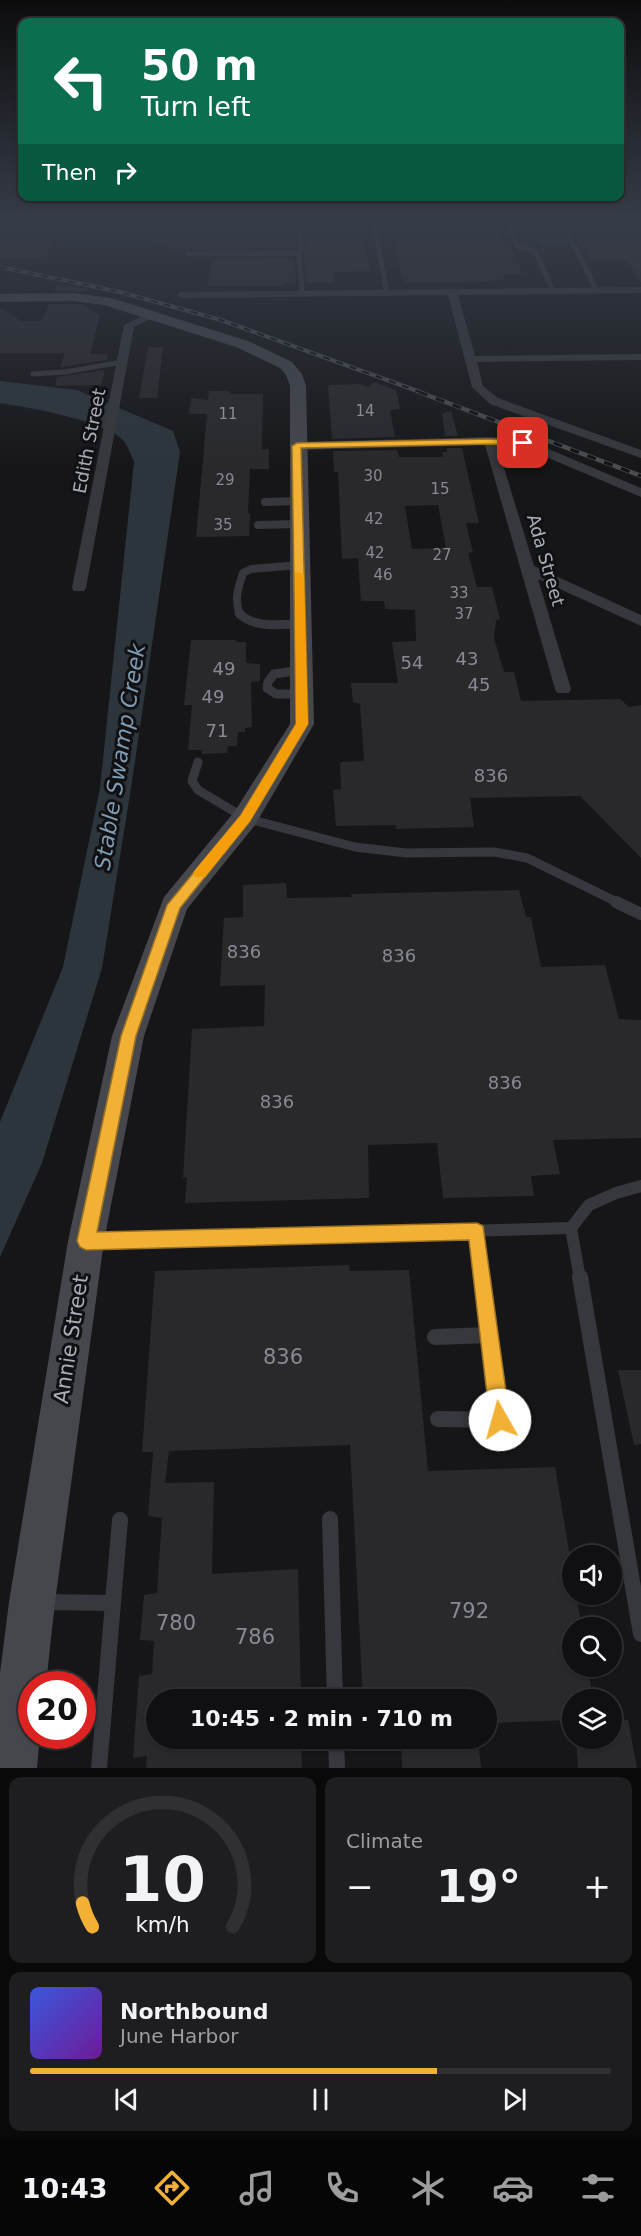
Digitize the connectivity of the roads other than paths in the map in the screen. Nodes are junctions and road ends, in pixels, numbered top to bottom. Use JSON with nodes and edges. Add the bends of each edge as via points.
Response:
{"nodes":[{"id":1,"x":122,"y":306,"type":"edge"},
{"id":2,"x":456,"y":306,"type":"edge"},
{"id":3,"x":152,"y":314,"type":"junction"},
{"id":4,"x":641,"y":357,"type":"edge"},
{"id":5,"x":472,"y":359,"type":"junction"},
{"id":6,"x":122,"y":362,"type":"junction"},
{"id":7,"x":33,"y":374,"type":"dead end"},
{"id":8,"x":641,"y":440,"type":"edge"},
{"id":9,"x":490,"y":441,"type":"junction"},
{"id":10,"x":616,"y":445,"type":"junction"},
{"id":11,"x":297,"y":446,"type":"junction"},
{"id":12,"x":641,"y":454,"type":"edge"},
{"id":13,"x":641,"y":493,"type":"edge"},
{"id":14,"x":265,"y":502,"type":"dead end"},
{"id":15,"x":298,"y":513,"type":"junction"},
{"id":16,"x":258,"y":525,"type":"dead end"},
{"id":17,"x":299,"y":565,"type":"junction"},
{"id":18,"x":528,"y":569,"type":"junction"},
{"id":19,"x":79,"y":588,"type":"dead end"},
{"id":20,"x":641,"y":621,"type":"edge"},
{"id":21,"x":300,"y":624,"type":"junction"},
{"id":22,"x":562,"y":689,"type":"dead end"},
{"id":23,"x":198,"y":762,"type":"dead end"},
{"id":24,"x":245,"y":818,"type":"junction"},
{"id":25,"x":641,"y":914,"type":"edge"},
{"id":26,"x":641,"y":1186,"type":"edge"},
{"id":27,"x":571,"y":1228,"type":"junction"},
{"id":28,"x":477,"y":1232,"type":"junction"},
{"id":29,"x":86,"y":1241,"type":"junction"},
{"id":30,"x":490,"y":1335,"type":"junction"},
{"id":31,"x":435,"y":1337,"type":"dead end"},
{"id":32,"x":438,"y":1419,"type":"dead end"},
{"id":33,"x":330,"y":1519,"type":"dead end"},
{"id":34,"x":120,"y":1520,"type":"dead end"},
{"id":35,"x":32,"y":1602,"type":"junction"},
{"id":36,"x":112,"y":1603,"type":"junction"},
{"id":37,"x":641,"y":1634,"type":"edge"},
{"id":38,"x":335,"y":1689,"type":"edge"},
{"id":39,"x":336,"y":1749,"type":"edge"},
{"id":40,"x":12,"y":1768,"type":"edge"},
{"id":41,"x":99,"y":1768,"type":"edge"},
{"id":42,"x":337,"y":1768,"type":"edge"}],
"edges":[{"from":1,"to":3,"type":"street"},
{"from":2,"to":5,"type":"street"},
{"from":3,"to":6,"type":"street","name":"Edith Street","via":[[129,325]]},
{"from":3,"to":11,"type":"street","name":"Annie Street","via":[[242,344],[275,359],[294,374],[298,386]]},
{"from":4,"to":5,"type":"street"},
{"from":5,"to":10,"type":"street","via":[[478,387],[495,401]]},
{"from":6,"to":7,"type":"lane"},
{"from":6,"to":19,"type":"street","name":"Edith Street"},
{"from":8,"to":10,"type":"street"},
{"from":9,"to":11,"type":"street"},
{"from":9,"to":13,"type":"street","via":[[523,443]]},
{"from":9,"to":18,"type":"street","name":"Ada Street"},
{"from":10,"to":12,"type":"street"},
{"from":11,"to":15,"type":"street","name":"Annie Street"},
{"from":14,"to":15,"type":"lane"},
{"from":15,"to":16,"type":"lane"},
{"from":15,"to":17,"type":"street","name":"Annie Street"},
{"from":17,"to":21,"type":"street","name":"Annie Street"},
{"from":17,"to":21,"type":"lane","via":[[243,573],[236,608],[247,622]]},
{"from":18,"to":20,"type":"street"},
{"from":18,"to":22,"type":"street","name":"Ada Street"},
{"from":21,"to":24,"type":"street","name":"Annie Street","via":[[302,724]]},
{"from":23,"to":24,"type":"lane","via":[[192,781],[198,790]]},
{"from":24,"to":25,"type":"lane","via":[[355,847],[406,853],[494,852],[526,858]]},
{"from":24,"to":29,"type":"street","name":"Annie Street","via":[[174,905],[128,1036]]},
{"from":26,"to":27,"type":"lane","via":[[589,1205]]},
{"from":27,"to":28,"type":"lane"},
{"from":27,"to":37,"type":"lane"},
{"from":28,"to":29,"type":"lane"},
{"from":28,"to":30,"type":"lane"},
{"from":29,"to":35,"type":"street","name":"Annie Street"},
{"from":30,"to":31,"type":"lane"},
{"from":30,"to":32,"type":"lane","via":[[500,1420]]},
{"from":33,"to":38,"type":"lane"},
{"from":34,"to":36,"type":"lane"},
{"from":35,"to":36,"type":"lane"},
{"from":35,"to":40,"type":"street","name":"Annie Street"},
{"from":36,"to":41,"type":"lane"},
{"from":39,"to":42,"type":"lane"}]}
